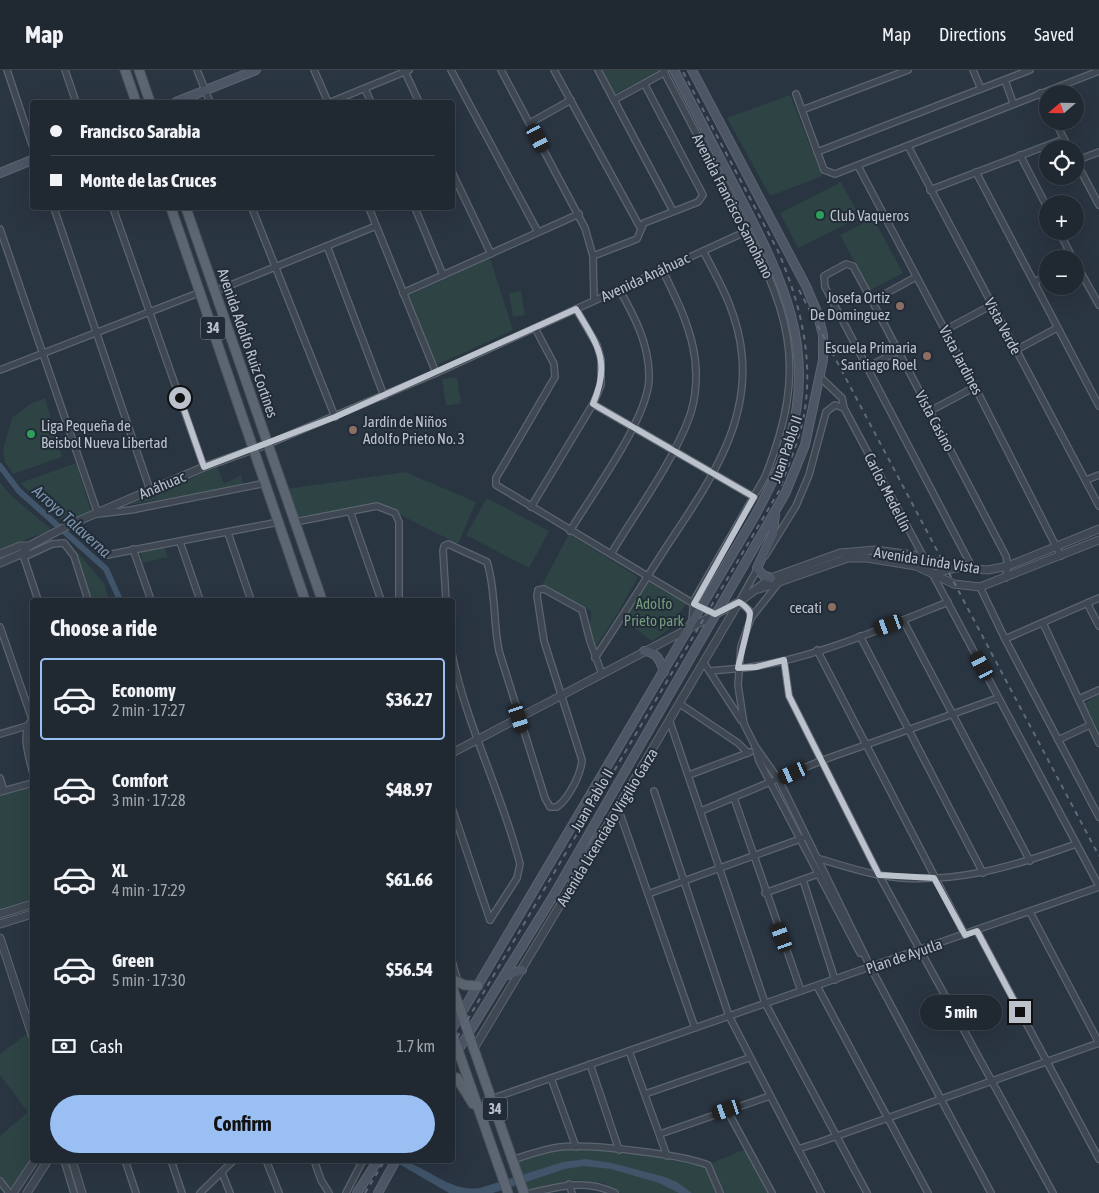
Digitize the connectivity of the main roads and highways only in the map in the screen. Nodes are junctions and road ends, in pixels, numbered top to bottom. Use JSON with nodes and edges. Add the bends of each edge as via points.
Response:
{"nodes":[{"id":1,"x":125,"y":70,"type":"edge"},
{"id":2,"x":139,"y":70,"type":"edge"},
{"id":3,"x":256,"y":70,"type":"edge"},
{"id":4,"x":674,"y":70,"type":"edge"},
{"id":5,"x":692,"y":70,"type":"edge"},
{"id":6,"x":135,"y":100,"type":"edge"},
{"id":7,"x":149,"y":100,"type":"edge"},
{"id":8,"x":182,"y":100,"type":"edge"},
{"id":9,"x":30,"y":161,"type":"edge"},
{"id":10,"x":0,"y":173,"type":"edge"},
{"id":11,"x":172,"y":210,"type":"edge"},
{"id":12,"x":187,"y":210,"type":"edge"},
{"id":13,"x":776,"y":513,"type":"junction"},
{"id":14,"x":770,"y":578,"type":"road end"},
{"id":15,"x":304,"y":598,"type":"edge"},
{"id":16,"x":321,"y":598,"type":"edge"},
{"id":17,"x":644,"y":651,"type":"road end"},
{"id":18,"x":664,"y":672,"type":"junction"},
{"id":19,"x":606,"y":828,"type":"road end"},
{"id":20,"x":552,"y":898,"type":"junction"},
{"id":21,"x":522,"y":970,"type":"road end"},
{"id":22,"x":504,"y":976,"type":"junction"},
{"id":23,"x":455,"y":982,"type":"edge"},
{"id":24,"x":478,"y":986,"type":"junction"},
{"id":25,"x":455,"y":987,"type":"edge"},
{"id":26,"x":461,"y":1015,"type":"junction"},
{"id":27,"x":455,"y":1024,"type":"edge"},
{"id":28,"x":468,"y":1035,"type":"junction"},
{"id":29,"x":455,"y":1042,"type":"edge"},
{"id":30,"x":458,"y":1050,"type":"junction"},
{"id":31,"x":455,"y":1055,"type":"edge"},
{"id":32,"x":455,"y":1078,"type":"edge"},
{"id":33,"x":488,"y":1132,"type":"junction"},
{"id":34,"x":376,"y":1163,"type":"edge"},
{"id":35,"x":394,"y":1163,"type":"edge"},
{"id":36,"x":357,"y":1193,"type":"edge"},
{"id":37,"x":378,"y":1193,"type":"edge"},
{"id":38,"x":508,"y":1193,"type":"edge"},
{"id":39,"x":524,"y":1193,"type":"edge"}],
"edges":[{"from":1,"to":6,"type":"main road"},
{"from":2,"to":7,"type":"main road"},
{"from":3,"to":8,"type":"main road"},
{"from":4,"to":18,"type":"main road","name":"Juan Pablo II","via":[[773,260],[791,310],[798,362],[795,414],[780,466],[756,514]]},
{"from":5,"to":13,"type":"main road","name":"Juan Pablo II","via":[[810,294],[822,335],[821,378],[805,444]]},
{"from":9,"to":10,"type":"main road"},
{"from":11,"to":15,"type":"main road","name":"Avenida Adolfo Ruíz Cortines","number":"34"},
{"from":12,"to":16,"type":"main road","name":"Avenida Adolfo Ruíz Cortines","number":"34"},
{"from":13,"to":14,"type":"main road","via":[[773,534],[757,568],[763,576]]},
{"from":13,"to":20,"type":"main road","name":"Juan Pablo II"},
{"from":17,"to":18,"type":"main road","via":[[658,656]]},
{"from":18,"to":24,"type":"main road","name":"Juan Pablo II"},
{"from":19,"to":20,"type":"main road"},
{"from":20,"to":22,"type":"main road","name":"Juan Pablo II"},
{"from":21,"to":22,"type":"main road"},
{"from":22,"to":28,"type":"main road","name":"Juan Pablo II"},
{"from":23,"to":24,"type":"main road"},
{"from":24,"to":26,"type":"main road","name":"Juan Pablo II"},
{"from":25,"to":26,"type":"main road","number":"34"},
{"from":26,"to":27,"type":"main road","name":"Juan Pablo II"},
{"from":26,"to":28,"type":"main road","number":"34"},
{"from":28,"to":30,"type":"main road","name":"Juan Pablo II"},
{"from":28,"to":39,"type":"main road","number":"34"},
{"from":29,"to":30,"type":"main road","number":"34"},
{"from":30,"to":31,"type":"main road","name":"Juan Pablo II"},
{"from":30,"to":33,"type":"main road","number":"34"},
{"from":32,"to":33,"type":"main road"},
{"from":33,"to":38,"type":"main road","number":"34"},
{"from":34,"to":36,"type":"main road"},
{"from":35,"to":37,"type":"main road"}]}
